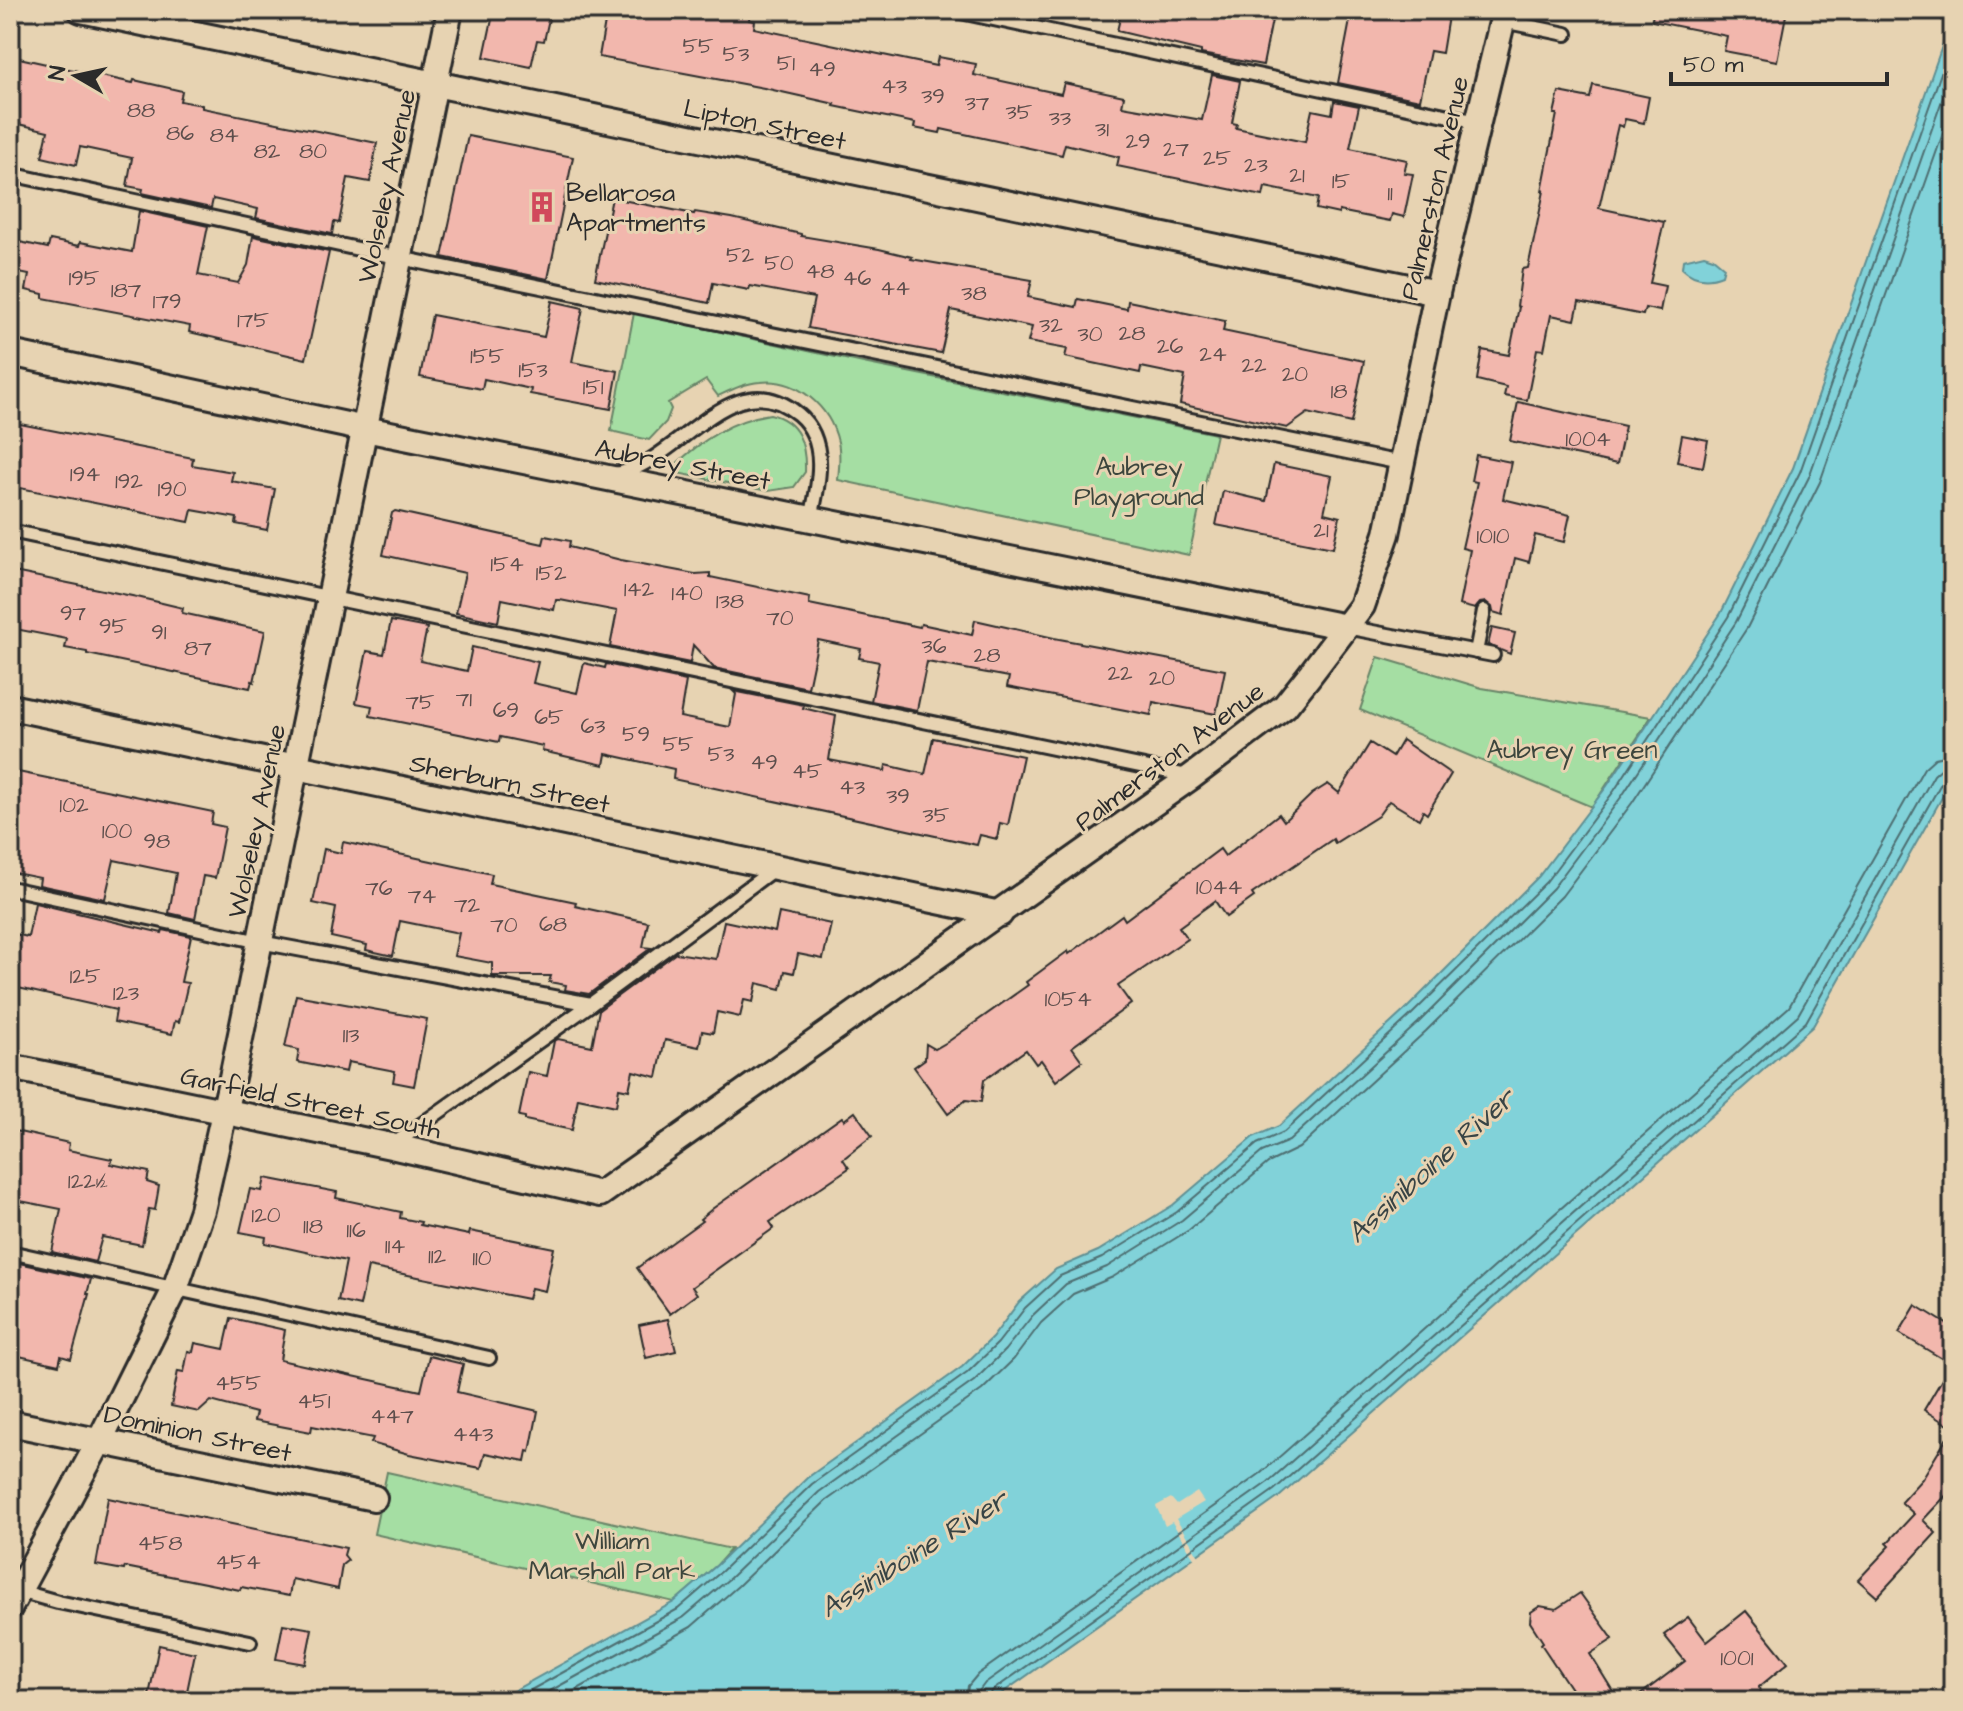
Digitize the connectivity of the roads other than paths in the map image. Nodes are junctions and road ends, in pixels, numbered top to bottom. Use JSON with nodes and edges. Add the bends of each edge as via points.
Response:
{"nodes":[{"id":1,"x":81,"y":10,"type":"edge"},
{"id":2,"x":450,"y":10,"type":"edge"},
{"id":3,"x":951,"y":10,"type":"edge"},
{"id":4,"x":1504,"y":15,"type":"edge"},
{"id":5,"x":1566,"y":34,"type":"dead end"},
{"id":6,"x":435,"y":84,"type":"junction"},
{"id":7,"x":1478,"y":122,"type":"junction"},
{"id":8,"x":10,"y":174,"type":"edge"},
{"id":9,"x":400,"y":258,"type":"junction"},
{"id":10,"x":1437,"y":293,"type":"junction"},
{"id":11,"x":10,"y":353,"type":"edge"},
{"id":12,"x":365,"y":429,"type":"junction"},
{"id":13,"x":1401,"y":463,"type":"junction"},
{"id":14,"x":595,"y":476,"type":"junction"},
{"id":15,"x":811,"y":518,"type":"junction"},
{"id":16,"x":10,"y":531,"type":"edge"},
{"id":17,"x":330,"y":599,"type":"junction"},
{"id":18,"x":1484,"y":611,"type":"dead end"},
{"id":19,"x":1346,"y":627,"type":"junction"},
{"id":20,"x":1476,"y":652,"type":"junction"},
{"id":21,"x":1493,"y":655,"type":"dead end"},
{"id":22,"x":10,"y":707,"type":"edge"},
{"id":23,"x":296,"y":767,"type":"junction"},
{"id":24,"x":1191,"y":777,"type":"junction"},
{"id":25,"x":777,"y":867,"type":"junction"},
{"id":26,"x":10,"y":888,"type":"edge"},
{"id":27,"x":1000,"y":914,"type":"junction"},
{"id":28,"x":260,"y":942,"type":"junction"},
{"id":29,"x":591,"y":1004,"type":"junction"},
{"id":30,"x":10,"y":1067,"type":"edge"},
{"id":31,"x":224,"y":1112,"type":"junction"},
{"id":32,"x":391,"y":1146,"type":"junction"},
{"id":33,"x":600,"y":1194,"type":"joint"},
{"id":34,"x":10,"y":1252,"type":"edge"},
{"id":35,"x":175,"y":1289,"type":"junction"},
{"id":36,"x":489,"y":1358,"type":"dead end"},
{"id":37,"x":10,"y":1423,"type":"edge"},
{"id":38,"x":99,"y":1442,"type":"junction"},
{"id":39,"x":374,"y":1498,"type":"dead end"},
{"id":40,"x":14,"y":1598,"type":"edge"},
{"id":41,"x":250,"y":1642,"type":"dead end"}],
"edges":[{"from":1,"to":6,"type":"street","name":"Lipton Street"},
{"from":2,"to":6,"type":"street","name":"Wolseley Avenue"},
{"from":3,"to":7,"type":"lane"},
{"from":4,"to":5,"type":"lane"},
{"from":4,"to":7,"type":"street","name":"Palmerston Avenue"},
{"from":6,"to":9,"type":"street","name":"Wolseley Avenue"},
{"from":6,"to":10,"type":"street","name":"Lipton Street"},
{"from":7,"to":10,"type":"street","name":"Palmerston Avenue"},
{"from":8,"to":9,"type":"lane"},
{"from":9,"to":12,"type":"street","name":"Wolseley Avenue"},
{"from":9,"to":13,"type":"lane"},
{"from":10,"to":13,"type":"street","name":"Palmerston Avenue"},
{"from":11,"to":12,"type":"street","name":"Aubrey Street"},
{"from":12,"to":14,"type":"street","name":"Aubrey Street"},
{"from":12,"to":17,"type":"street","name":"Wolseley Avenue"},
{"from":13,"to":19,"type":"street","name":"Palmerston Avenue","via":[[1383,546],[1362,606]]},
{"from":14,"to":15,"type":"street","name":"Aubrey Street"},
{"from":14,"to":15,"type":"lane","via":[[640,464],[731,404],[771,398],[802,417],[815,436],[819,482]]},
{"from":15,"to":19,"type":"street","name":"Aubrey Street"},
{"from":16,"to":17,"type":"lane"},
{"from":17,"to":23,"type":"street","name":"Wolseley Avenue"},
{"from":17,"to":24,"type":"lane"},
{"from":18,"to":20,"type":"lane"},
{"from":19,"to":20,"type":"lane"},
{"from":19,"to":24,"type":"street","name":"Palmerston Avenue","via":[[1285,706]]},
{"from":20,"to":21,"type":"lane"},
{"from":22,"to":23,"type":"street","name":"Sherburn Street"},
{"from":23,"to":25,"type":"street","name":"Sherburn Street"},
{"from":23,"to":28,"type":"street","name":"Wolseley Avenue"},
{"from":24,"to":27,"type":"street","name":"Palmerston Avenue"},
{"from":25,"to":27,"type":"street","name":"Sherburn Street"},
{"from":25,"to":29,"type":"lane"},
{"from":26,"to":28,"type":"lane"},
{"from":27,"to":33,"type":"street","name":"Palmerston Avenue"},
{"from":28,"to":29,"type":"lane"},
{"from":28,"to":31,"type":"street","name":"Wolseley Avenue"},
{"from":29,"to":32,"type":"lane"},
{"from":30,"to":31,"type":"street","name":"Garfield Street South"},
{"from":31,"to":32,"type":"street","name":"Garfield Street South"},
{"from":31,"to":35,"type":"street","name":"Wolseley Avenue","via":[[202,1210]]},
{"from":32,"to":33,"type":"street","name":"Garfield Street South"},
{"from":34,"to":35,"type":"lane"},
{"from":35,"to":36,"type":"lane"},
{"from":35,"to":38,"type":"street","name":"Wolseley Avenue"},
{"from":37,"to":38,"type":"street","name":"Dominion Street"},
{"from":38,"to":39,"type":"street","name":"Dominion Street"},
{"from":38,"to":40,"type":"street","name":"Wolseley Avenue"},
{"from":40,"to":41,"type":"lane","via":[[58,1602]]}]}
